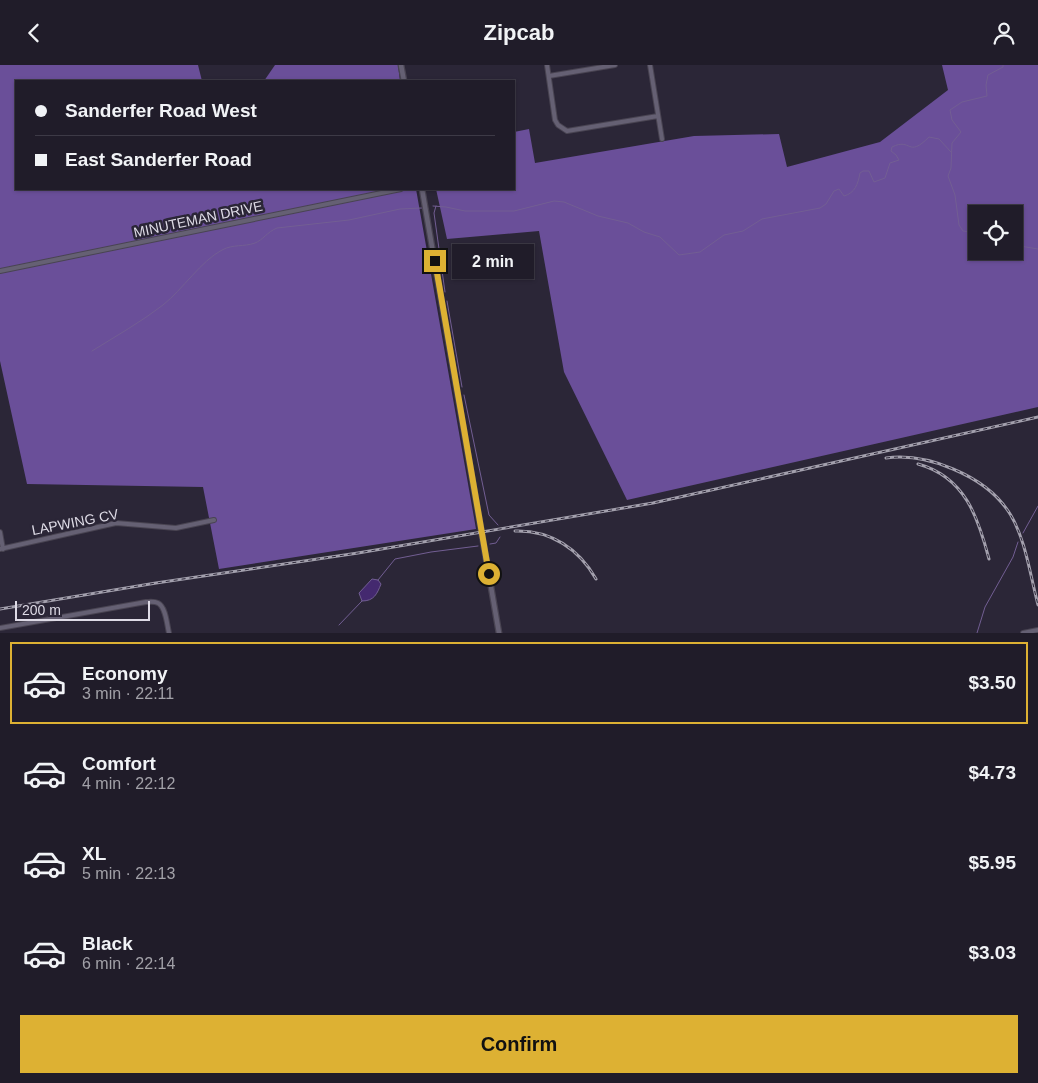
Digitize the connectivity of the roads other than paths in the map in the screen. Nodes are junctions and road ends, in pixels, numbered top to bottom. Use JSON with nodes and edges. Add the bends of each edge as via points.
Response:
{"nodes":[{"id":1,"x":401,"y":65,"type":"edge"},
{"id":2,"x":547,"y":65,"type":"edge"},
{"id":3,"x":614,"y":65,"type":"edge"},
{"id":4,"x":650,"y":65,"type":"edge"},
{"id":5,"x":549,"y":76,"type":"junction"},
{"id":6,"x":404,"y":80,"type":"edge"},
{"id":7,"x":658,"y":116,"type":"junction"},
{"id":8,"x":662,"y":139,"type":"dead end"},
{"id":9,"x":396,"y":190,"type":"edge"},
{"id":10,"x":422,"y":190,"type":"edge"},
{"id":11,"x":0,"y":271,"type":"edge"},
{"id":12,"x":214,"y":520,"type":"dead end"},
{"id":13,"x":0,"y":532,"type":"edge"},
{"id":14,"x":2,"y":549,"type":"edge"},
{"id":15,"x":0,"y":628,"type":"edge"},
{"id":16,"x":1038,"y":630,"type":"edge"},
{"id":17,"x":168,"y":633,"type":"edge"},
{"id":18,"x":499,"y":633,"type":"edge"},
{"id":19,"x":1023,"y":633,"type":"edge"}],
"edges":[{"from":1,"to":6,"type":"street"},
{"from":2,"to":5,"type":"street"},
{"from":3,"to":5,"type":"street"},
{"from":4,"to":7,"type":"street"},
{"from":5,"to":7,"type":"street","via":[[555,120],[567,131]]},
{"from":7,"to":8,"type":"street"},
{"from":9,"to":11,"type":"street","name":"MINUTEMAN DRIVE"},
{"from":10,"to":18,"type":"street"},
{"from":12,"to":14,"type":"street","name":"LAPWING CV","via":[[176,528],[116,523]]},
{"from":13,"to":14,"type":"street"},
{"from":15,"to":17,"type":"street","via":[[156,602],[163,609]]},
{"from":16,"to":19,"type":"street"}]}
